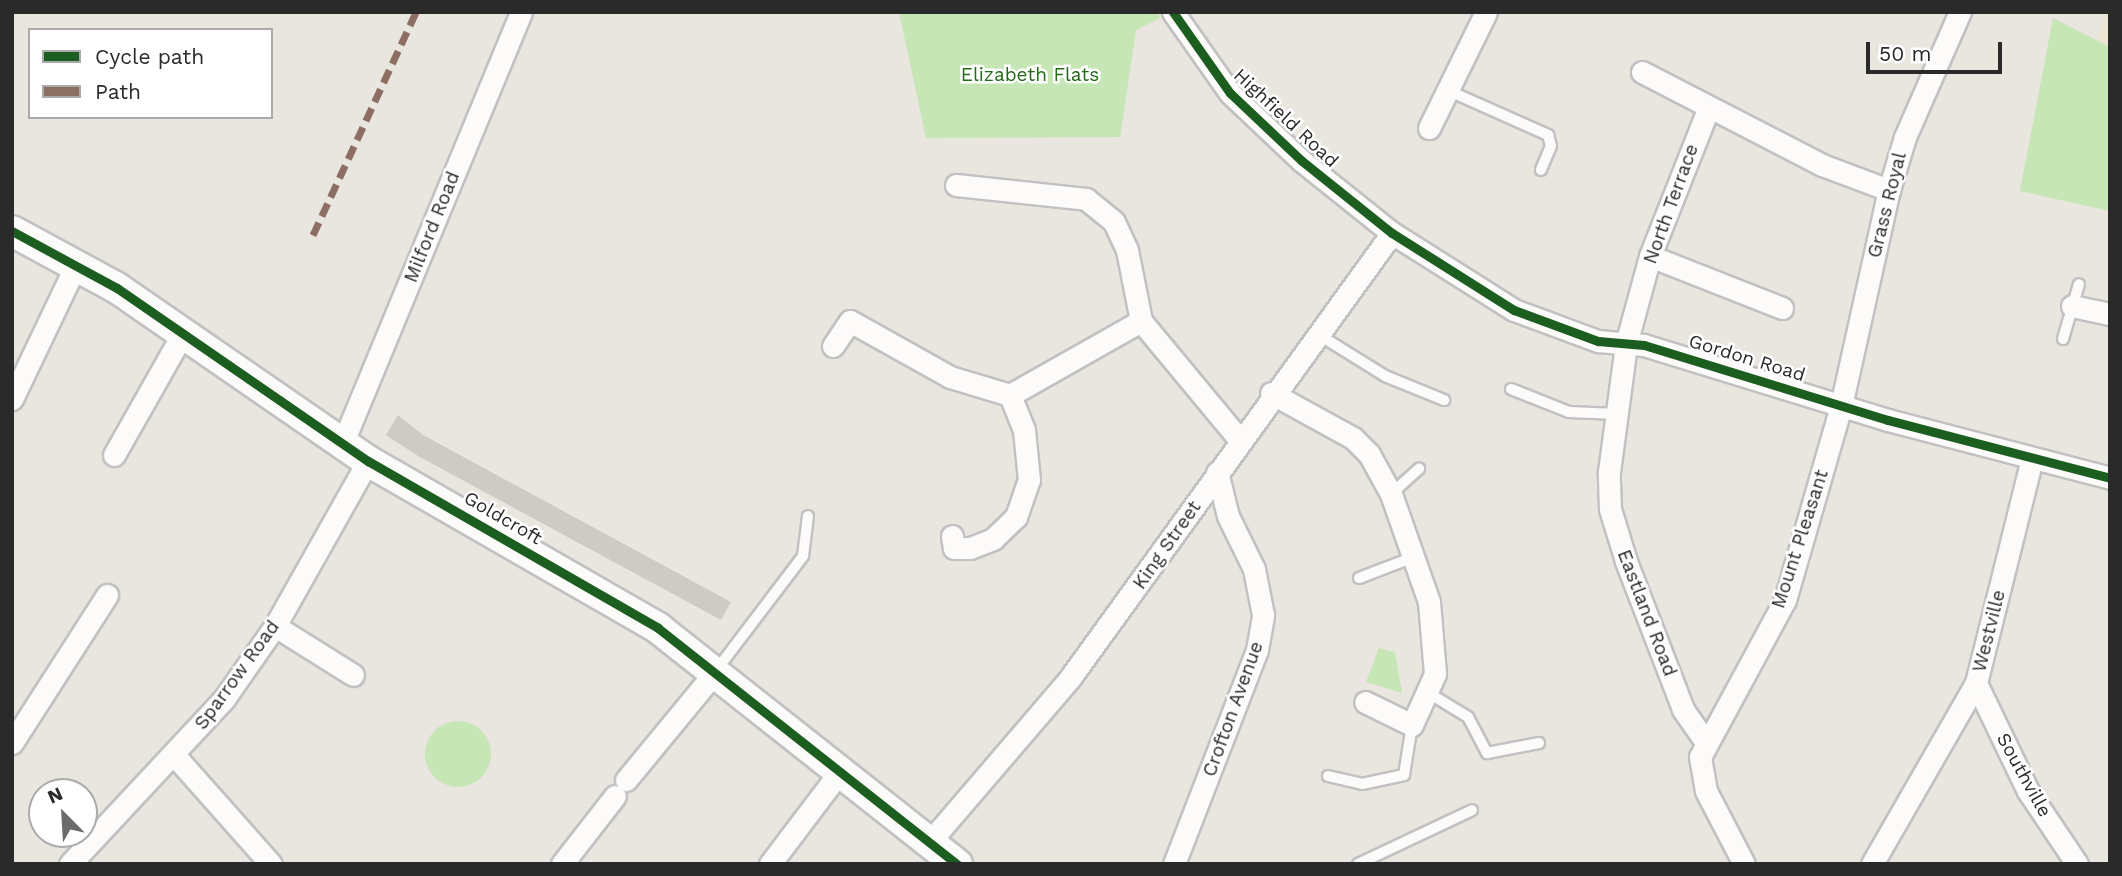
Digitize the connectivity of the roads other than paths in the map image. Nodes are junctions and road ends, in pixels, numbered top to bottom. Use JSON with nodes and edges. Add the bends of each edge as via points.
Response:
{"nodes":[{"id":1,"x":521,"y":12,"type":"edge"},
{"id":2,"x":1173,"y":12,"type":"edge"},
{"id":3,"x":1486,"y":12,"type":"edge"},
{"id":4,"x":1958,"y":13,"type":"edge"},
{"id":5,"x":1642,"y":72,"type":"dead end"},
{"id":6,"x":1447,"y":90,"type":"junction"},
{"id":7,"x":1709,"y":107,"type":"junction"},
{"id":8,"x":1429,"y":128,"type":"dead end"},
{"id":9,"x":1541,"y":170,"type":"dead end"},
{"id":10,"x":956,"y":185,"type":"dead end"},
{"id":11,"x":1889,"y":190,"type":"junction"},
{"id":12,"x":12,"y":230,"type":"edge"},
{"id":13,"x":1392,"y":233,"type":"junction"},
{"id":14,"x":1650,"y":256,"type":"junction"},
{"id":15,"x":77,"y":264,"type":"junction"},
{"id":16,"x":2079,"y":284,"type":"dead end"},
{"id":17,"x":2073,"y":306,"type":"junction"},
{"id":18,"x":1782,"y":307,"type":"dead end"},
{"id":19,"x":2110,"y":314,"type":"edge"},
{"id":20,"x":1141,"y":321,"type":"junction"},
{"id":21,"x":1316,"y":332,"type":"junction"},
{"id":22,"x":183,"y":333,"type":"junction"},
{"id":23,"x":2063,"y":339,"type":"dead end"},
{"id":24,"x":1626,"y":344,"type":"junction"},
{"id":25,"x":833,"y":346,"type":"dead end"},
{"id":26,"x":1511,"y":389,"type":"dead end"},
{"id":27,"x":1271,"y":393,"type":"junction"},
{"id":28,"x":1010,"y":396,"type":"junction"},
{"id":29,"x":12,"y":399,"type":"edge"},
{"id":30,"x":1444,"y":400,"type":"dead end"},
{"id":31,"x":1841,"y":406,"type":"junction"},
{"id":32,"x":1617,"y":414,"type":"junction"},
{"id":33,"x":1239,"y":439,"type":"junction"},
{"id":34,"x":344,"y":442,"type":"junction"},
{"id":35,"x":114,"y":455,"type":"dead end"},
{"id":36,"x":2032,"y":459,"type":"junction"},
{"id":37,"x":368,"y":461,"type":"junction"},
{"id":38,"x":1419,"y":469,"type":"dead end"},
{"id":39,"x":1217,"y":472,"type":"junction"},
{"id":40,"x":2110,"y":478,"type":"edge"},
{"id":41,"x":1391,"y":494,"type":"junction"},
{"id":42,"x":808,"y":516,"type":"dead end"},
{"id":43,"x":947,"y":545,"type":"dead end"},
{"id":44,"x":1414,"y":558,"type":"junction"},
{"id":45,"x":1359,"y":578,"type":"dead end"},
{"id":46,"x":107,"y":595,"type":"dead end"},
{"id":47,"x":275,"y":626,"type":"junction"},
{"id":48,"x":715,"y":672,"type":"junction"},
{"id":49,"x":353,"y":675,"type":"dead end"},
{"id":50,"x":1976,"y":683,"type":"junction"},
{"id":51,"x":1427,"y":692,"type":"junction"},
{"id":52,"x":1365,"y":702,"type":"dead end"},
{"id":53,"x":1412,"y":725,"type":"junction"},
{"id":54,"x":1705,"y":741,"type":"junction"},
{"id":55,"x":12,"y":743,"type":"edge"},
{"id":56,"x":1539,"y":743,"type":"dead end"},
{"id":57,"x":175,"y":756,"type":"junction"},
{"id":58,"x":838,"y":774,"type":"junction"},
{"id":59,"x":1328,"y":776,"type":"dead end"},
{"id":60,"x":1472,"y":810,"type":"dead end"},
{"id":61,"x":928,"y":845,"type":"junction"},
{"id":62,"x":70,"y":864,"type":"edge"},
{"id":63,"x":271,"y":864,"type":"edge"},
{"id":64,"x":562,"y":864,"type":"edge"},
{"id":65,"x":770,"y":864,"type":"edge"},
{"id":66,"x":957,"y":864,"type":"edge"},
{"id":67,"x":1174,"y":864,"type":"edge"},
{"id":68,"x":1358,"y":864,"type":"edge"},
{"id":69,"x":1744,"y":864,"type":"edge"},
{"id":70,"x":1872,"y":864,"type":"edge"},
{"id":71,"x":2077,"y":864,"type":"edge"}],
"edges":[{"from":1,"to":34,"type":"street","name":"Milford Road"},
{"from":2,"to":13,"type":"street","name":"Highfield Road","via":[[1230,93]]},
{"from":3,"to":6,"type":"street"},
{"from":4,"to":11,"type":"street","name":"Grass Royal","via":[[1905,137]]},
{"from":5,"to":7,"type":"street"},
{"from":6,"to":8,"type":"street"},
{"from":6,"to":9,"type":"lane","via":[[1548,135],[1551,146]]},
{"from":7,"to":11,"type":"street","via":[[1822,165]]},
{"from":7,"to":14,"type":"street","name":"North Terrace"},
{"from":10,"to":20,"type":"street","via":[[1086,199],[1114,222],[1127,250]]},
{"from":11,"to":31,"type":"street","name":"Grass Royal"},
{"from":12,"to":15,"type":"street","name":"Goldcroft"},
{"from":13,"to":21,"type":"street","name":"King Street"},
{"from":13,"to":24,"type":"street","name":"Gordon Road","via":[[1514,310],[1598,341]]},
{"from":14,"to":18,"type":"street"},
{"from":14,"to":24,"type":"street","name":"North Terrace"},
{"from":15,"to":22,"type":"street","name":"Goldcroft"},
{"from":15,"to":29,"type":"street"},
{"from":16,"to":17,"type":"lane"},
{"from":17,"to":19,"type":"street"},
{"from":17,"to":23,"type":"lane"},
{"from":20,"to":28,"type":"street"},
{"from":20,"to":33,"type":"street"},
{"from":21,"to":27,"type":"street","name":"King Street"},
{"from":21,"to":30,"type":"lane","via":[[1385,376]]},
{"from":22,"to":34,"type":"street","name":"Goldcroft"},
{"from":22,"to":35,"type":"street"},
{"from":24,"to":31,"type":"street","name":"Gordon Road"},
{"from":24,"to":32,"type":"street","name":"Eastland Road"},
{"from":25,"to":28,"type":"street","via":[[850,321],[950,377]]},
{"from":26,"to":32,"type":"lane","via":[[1569,412]]},
{"from":27,"to":33,"type":"street","name":"King Street"},
{"from":27,"to":41,"type":"street","via":[[1353,438]]},
{"from":28,"to":43,"type":"street","via":[[1024,430],[1029,480],[1016,517],[993,540]]},
{"from":31,"to":36,"type":"street","name":"Gordon Road"},
{"from":31,"to":54,"type":"street","name":"Mount Pleasant","via":[[1785,600]]},
{"from":32,"to":54,"type":"street","name":"Eastland Road","via":[[1610,509],[1684,709]]},
{"from":33,"to":39,"type":"street","name":"King Street"},
{"from":34,"to":37,"type":"street","name":"Goldcroft"},
{"from":36,"to":40,"type":"street","name":"Gordon Road"},
{"from":36,"to":50,"type":"street","name":"Westville"},
{"from":37,"to":47,"type":"street","name":"Sparrow Road"},
{"from":37,"to":48,"type":"street","name":"Goldcroft","via":[[658,628]]},
{"from":38,"to":41,"type":"lane"},
{"from":39,"to":61,"type":"street","name":"King Street","via":[[1070,678]]},
{"from":39,"to":67,"type":"street","name":"Crofton Avenue","via":[[1228,516],[1254,569],[1263,615],[1258,650]]},
{"from":41,"to":44,"type":"street"},
{"from":42,"to":48,"type":"lane","via":[[803,556]]},
{"from":44,"to":45,"type":"lane"},
{"from":44,"to":51,"type":"street","via":[[1436,628],[1435,674]]},
{"from":46,"to":55,"type":"street"},
{"from":47,"to":49,"type":"street"},
{"from":47,"to":57,"type":"street","name":"Sparrow Road"},
{"from":48,"to":58,"type":"street","name":"Goldcroft"},
{"from":48,"to":64,"type":"street"},
{"from":50,"to":70,"type":"street","name":"Westville"},
{"from":50,"to":71,"type":"street","name":"Southville","via":[[2028,791]]},
{"from":51,"to":53,"type":"street"},
{"from":51,"to":56,"type":"lane","via":[[1468,717],[1487,753]]},
{"from":52,"to":53,"type":"street"},
{"from":53,"to":59,"type":"lane","via":[[1404,775],[1362,784]]},
{"from":54,"to":69,"type":"street","via":[[1703,783]]},
{"from":57,"to":62,"type":"street","name":"Sparrow Road"},
{"from":57,"to":63,"type":"street"},
{"from":58,"to":61,"type":"street","name":"Goldcroft"},
{"from":58,"to":65,"type":"street"},
{"from":60,"to":68,"type":"lane"},
{"from":61,"to":66,"type":"street","name":"Goldcroft"}]}
